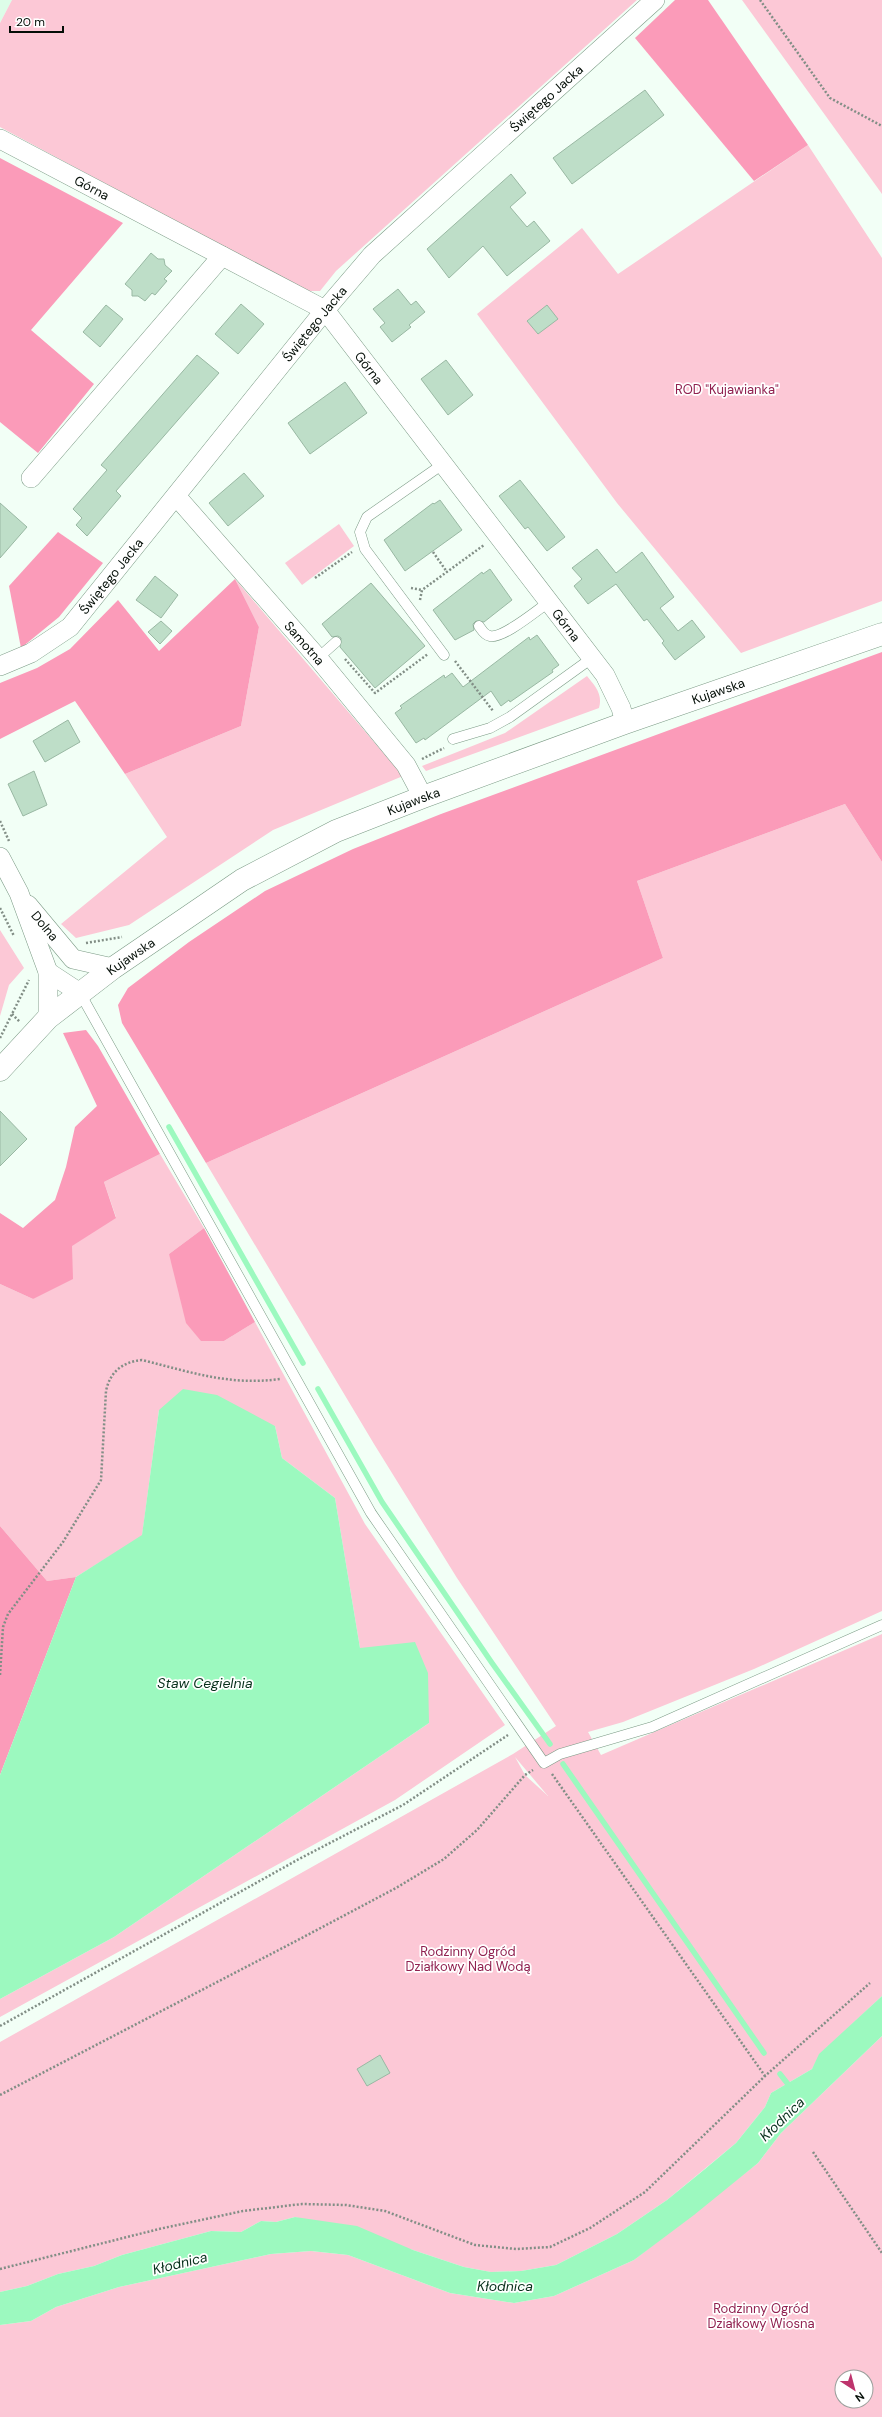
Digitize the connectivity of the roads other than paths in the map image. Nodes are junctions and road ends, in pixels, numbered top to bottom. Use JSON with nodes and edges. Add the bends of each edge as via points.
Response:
{"nodes":[{"id":1,"x":655,"y":0,"type":"edge"},
{"id":2,"x":0,"y":139,"type":"edge"},
{"id":3,"x":222,"y":256,"type":"junction"},
{"id":4,"x":325,"y":310,"type":"junction"},
{"id":5,"x":443,"y":464,"type":"junction"},
{"id":6,"x":31,"y":478,"type":"dead end"},
{"id":7,"x":177,"y":497,"type":"junction"},
{"id":8,"x":549,"y":602,"type":"junction"},
{"id":9,"x":478,"y":626,"type":"dead end"},
{"id":10,"x":882,"y":634,"type":"edge"},
{"id":11,"x":334,"y":643,"type":"road end"},
{"id":12,"x":444,"y":655,"type":"road end"},
{"id":13,"x":318,"y":658,"type":"junction"},
{"id":14,"x":592,"y":658,"type":"junction"},
{"id":15,"x":0,"y":666,"type":"edge"},
{"id":16,"x":625,"y":723,"type":"junction"},
{"id":17,"x":453,"y":739,"type":"dead end"},
{"id":18,"x":422,"y":797,"type":"junction"},
{"id":19,"x":0,"y":857,"type":"edge"},
{"id":20,"x":19,"y":893,"type":"junction"},
{"id":21,"x":73,"y":959,"type":"junction"},
{"id":22,"x":113,"y":968,"type":"junction"},
{"id":23,"x":48,"y":972,"type":"junction"},
{"id":24,"x":80,"y":992,"type":"junction"},
{"id":25,"x":48,"y":1018,"type":"junction"},
{"id":26,"x":0,"y":1070,"type":"edge"},
{"id":27,"x":882,"y":1625,"type":"edge"}],
"edges":[{"from":1,"to":4,"type":"street","name":"Świętego Jacka","via":[[372,255]]},
{"from":2,"to":3,"type":"street","name":"Górna"},
{"from":3,"to":4,"type":"street","name":"Górna"},
{"from":3,"to":6,"type":"street"},
{"from":4,"to":5,"type":"street","name":"Górna"},
{"from":4,"to":7,"type":"street","name":"Świętego Jacka"},
{"from":5,"to":8,"type":"street","name":"Górna"},
{"from":5,"to":12,"type":"lane","via":[[367,517],[360,532],[363,544]]},
{"from":7,"to":13,"type":"street","name":"Samotna"},
{"from":7,"to":15,"type":"street","name":"Świętego Jacka","via":[[70,627],[31,653]]},
{"from":8,"to":9,"type":"lane","via":[[503,633],[492,637],[485,635]]},
{"from":8,"to":14,"type":"street","name":"Górna"},
{"from":10,"to":16,"type":"street","name":"Kujawska"},
{"from":11,"to":13,"type":"lane"},
{"from":13,"to":18,"type":"street","name":"Samotna","via":[[406,765]]},
{"from":14,"to":16,"type":"street","name":"Górna","via":[[605,674]]},
{"from":14,"to":17,"type":"lane","via":[[500,723]]},
{"from":16,"to":18,"type":"street","name":"Kujawska"},
{"from":18,"to":22,"type":"street","name":"Kujawska","via":[[336,832],[242,880]]},
{"from":19,"to":20,"type":"street","name":"Dolna"},
{"from":20,"to":21,"type":"street","name":"Dolna"},
{"from":20,"to":23,"type":"street","name":"Dolna"},
{"from":21,"to":22,"type":"street"},
{"from":21,"to":24,"type":"street","name":"Dolna"},
{"from":22,"to":24,"type":"street","name":"Kujawska"},
{"from":23,"to":24,"type":"street"},
{"from":23,"to":25,"type":"street","name":"Dolna"},
{"from":24,"to":25,"type":"street","name":"Kujawska"},
{"from":24,"to":27,"type":"lane","via":[[371,1513],[544,1763],[560,1754],[652,1727]]},
{"from":25,"to":26,"type":"street","name":"Kujawska"}]}
